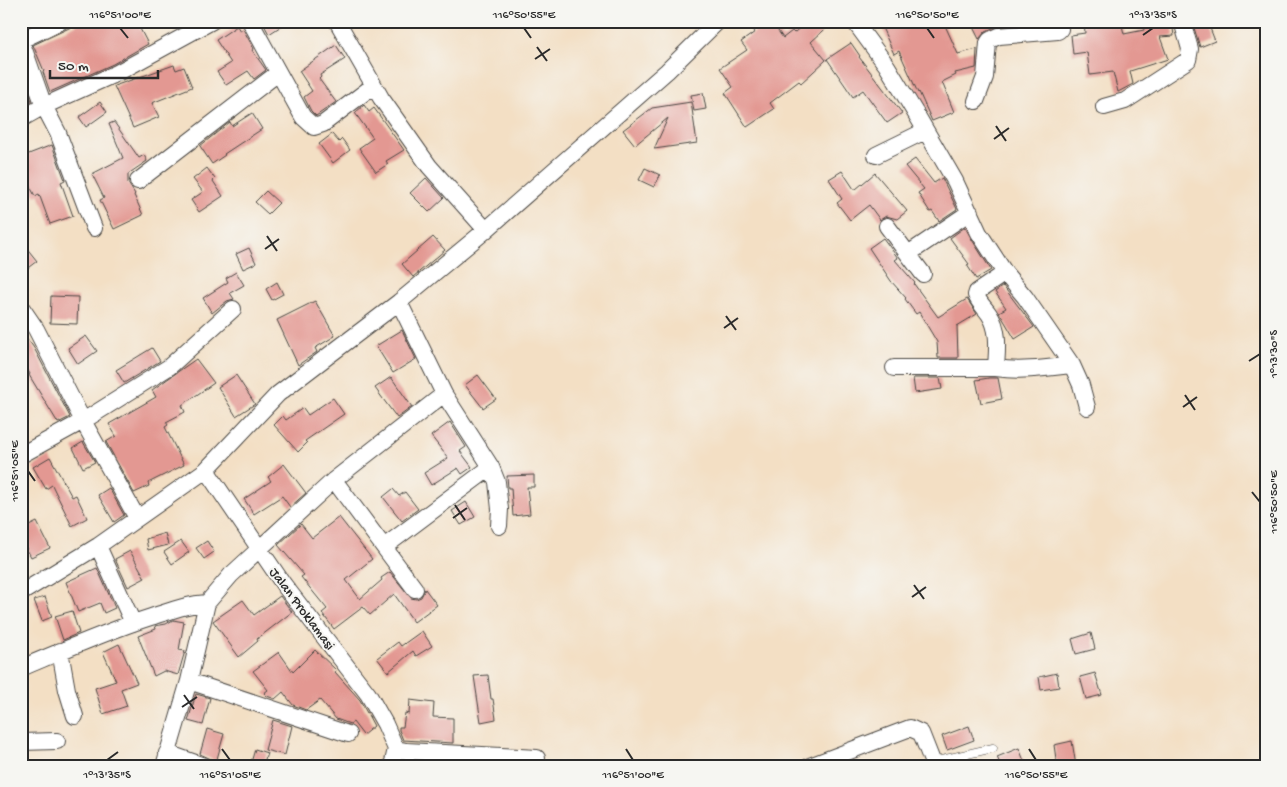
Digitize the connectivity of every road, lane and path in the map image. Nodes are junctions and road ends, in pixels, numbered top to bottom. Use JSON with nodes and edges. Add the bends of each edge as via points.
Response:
{"nodes":[{"id":1,"x":61,"y":21,"type":"edge"},
{"id":2,"x":212,"y":21,"type":"edge"},
{"id":3,"x":250,"y":21,"type":"edge"},
{"id":4,"x":337,"y":21,"type":"edge"},
{"id":5,"x":718,"y":21,"type":"edge"},
{"id":6,"x":854,"y":21,"type":"edge"},
{"id":7,"x":1058,"y":21,"type":"edge"},
{"id":8,"x":1182,"y":21,"type":"edge"},
{"id":9,"x":1009,"y":28,"type":"edge"},
{"id":10,"x":21,"y":41,"type":"edge"},
{"id":11,"x":278,"y":73,"type":"junction"},
{"id":12,"x":373,"y":86,"type":"junction"},
{"id":13,"x":976,"y":101,"type":"dead end"},
{"id":14,"x":44,"y":106,"type":"junction"},
{"id":15,"x":1104,"y":107,"type":"dead end"},
{"id":16,"x":21,"y":119,"type":"edge"},
{"id":17,"x":925,"y":132,"type":"junction"},
{"id":18,"x":876,"y":154,"type":"dead end"},
{"id":19,"x":138,"y":181,"type":"dead end"},
{"id":20,"x":970,"y":212,"type":"junction"},
{"id":21,"x":887,"y":226,"type":"dead end"},
{"id":22,"x":94,"y":228,"type":"dead end"},
{"id":23,"x":486,"y":230,"type":"junction"},
{"id":24,"x":908,"y":254,"type":"junction"},
{"id":25,"x":1005,"y":273,"type":"junction"},
{"id":26,"x":923,"y":274,"type":"dead end"},
{"id":27,"x":399,"y":302,"type":"junction"},
{"id":28,"x":21,"y":307,"type":"edge"},
{"id":29,"x":233,"y":309,"type":"dead end"},
{"id":30,"x":1072,"y":365,"type":"junction"},
{"id":31,"x":894,"y":368,"type":"dead end"},
{"id":32,"x":996,"y":368,"type":"junction"},
{"id":33,"x":444,"y":394,"type":"junction"},
{"id":34,"x":1087,"y":407,"type":"dead end"},
{"id":35,"x":84,"y":421,"type":"junction"},
{"id":36,"x":21,"y":455,"type":"edge"},
{"id":37,"x":491,"y":467,"type":"junction"},
{"id":38,"x":206,"y":470,"type":"junction"},
{"id":39,"x":334,"y":480,"type":"junction"},
{"id":40,"x":138,"y":518,"type":"junction"},
{"id":41,"x":500,"y":526,"type":"dead end"},
{"id":42,"x":98,"y":546,"type":"junction"},
{"id":43,"x":384,"y":547,"type":"junction"},
{"id":44,"x":260,"y":548,"type":"junction"},
{"id":45,"x":415,"y":589,"type":"dead end"},
{"id":46,"x":21,"y":593,"type":"edge"},
{"id":47,"x":207,"y":603,"type":"junction"},
{"id":48,"x":133,"y":623,"type":"junction"},
{"id":49,"x":60,"y":651,"type":"junction"},
{"id":50,"x":21,"y":668,"type":"edge"},
{"id":51,"x":189,"y":681,"type":"junction"},
{"id":52,"x":75,"y":716,"type":"dead end"},
{"id":53,"x":348,"y":734,"type":"dead end"},
{"id":54,"x":57,"y":741,"type":"dead end"},
{"id":55,"x":21,"y":742,"type":"edge"},
{"id":56,"x":993,"y":748,"type":"dead end"},
{"id":57,"x":396,"y":749,"type":"junction"},
{"id":58,"x":537,"y":758,"type":"dead end"},
{"id":59,"x":166,"y":760,"type":"edge"},
{"id":60,"x":933,"y":764,"type":"edge"},
{"id":61,"x":204,"y":766,"type":"edge"},
{"id":62,"x":392,"y":766,"type":"edge"},
{"id":63,"x":810,"y":766,"type":"edge"}],
"edges":[{"from":1,"to":10,"type":"street"},
{"from":2,"to":14,"type":"street","via":[[117,73]]},
{"from":3,"to":11,"type":"street"},
{"from":4,"to":12,"type":"street"},
{"from":5,"to":23,"type":"street","via":[[667,71]]},
{"from":6,"to":17,"type":"street","via":[[887,66]]},
{"from":7,"to":9,"type":"street","via":[[1058,31]]},
{"from":8,"to":15,"type":"street","via":[[1190,49],[1188,60],[1125,101]]},
{"from":9,"to":13,"type":"street","via":[[988,44],[984,77]]},
{"from":10,"to":14,"type":"street"},
{"from":11,"to":12,"type":"street","via":[[303,117],[314,127],[323,124]]},
{"from":11,"to":19,"type":"street"},
{"from":12,"to":23,"type":"street","via":[[428,166]]},
{"from":14,"to":16,"type":"street"},
{"from":14,"to":22,"type":"street","via":[[58,133]]},
{"from":17,"to":18,"type":"street"},
{"from":17,"to":20,"type":"street"},
{"from":20,"to":24,"type":"street"},
{"from":20,"to":25,"type":"street","via":[[979,233]]},
{"from":21,"to":24,"type":"street"},
{"from":23,"to":27,"type":"street"},
{"from":24,"to":26,"type":"street"},
{"from":25,"to":30,"type":"street"},
{"from":25,"to":32,"type":"street","via":[[976,295],[995,325]]},
{"from":27,"to":33,"type":"street"},
{"from":27,"to":38,"type":"street","via":[[278,394]]},
{"from":28,"to":35,"type":"street","via":[[36,328]]},
{"from":29,"to":35,"type":"street","via":[[168,367]]},
{"from":30,"to":32,"type":"street","via":[[1041,369]]},
{"from":30,"to":34,"type":"street"},
{"from":31,"to":32,"type":"street"},
{"from":33,"to":37,"type":"street"},
{"from":33,"to":39,"type":"street"},
{"from":35,"to":36,"type":"street"},
{"from":35,"to":40,"type":"street"},
{"from":37,"to":41,"type":"street","via":[[497,482]]},
{"from":37,"to":43,"type":"street"},
{"from":38,"to":40,"type":"street"},
{"from":38,"to":44,"type":"street","name":"Jalan Proklamasi"},
{"from":39,"to":43,"type":"street"},
{"from":39,"to":44,"type":"street"},
{"from":40,"to":42,"type":"street"},
{"from":42,"to":46,"type":"street"},
{"from":42,"to":48,"type":"street"},
{"from":43,"to":45,"type":"street"},
{"from":44,"to":47,"type":"street"},
{"from":44,"to":57,"type":"street","name":"Jalan Proklamasi","via":[[284,585],[368,694]]},
{"from":47,"to":48,"type":"street","via":[[191,604]]},
{"from":47,"to":51,"type":"street"},
{"from":48,"to":49,"type":"street"},
{"from":49,"to":50,"type":"street"},
{"from":49,"to":52,"type":"street"},
{"from":51,"to":53,"type":"street"},
{"from":51,"to":59,"type":"street"},
{"from":54,"to":55,"type":"street"},
{"from":56,"to":60,"type":"lane"},
{"from":57,"to":58,"type":"street"},
{"from":57,"to":62,"type":"street"},
{"from":59,"to":61,"type":"street"},
{"from":60,"to":63,"type":"street","via":[[921,733],[910,728]]}]}
